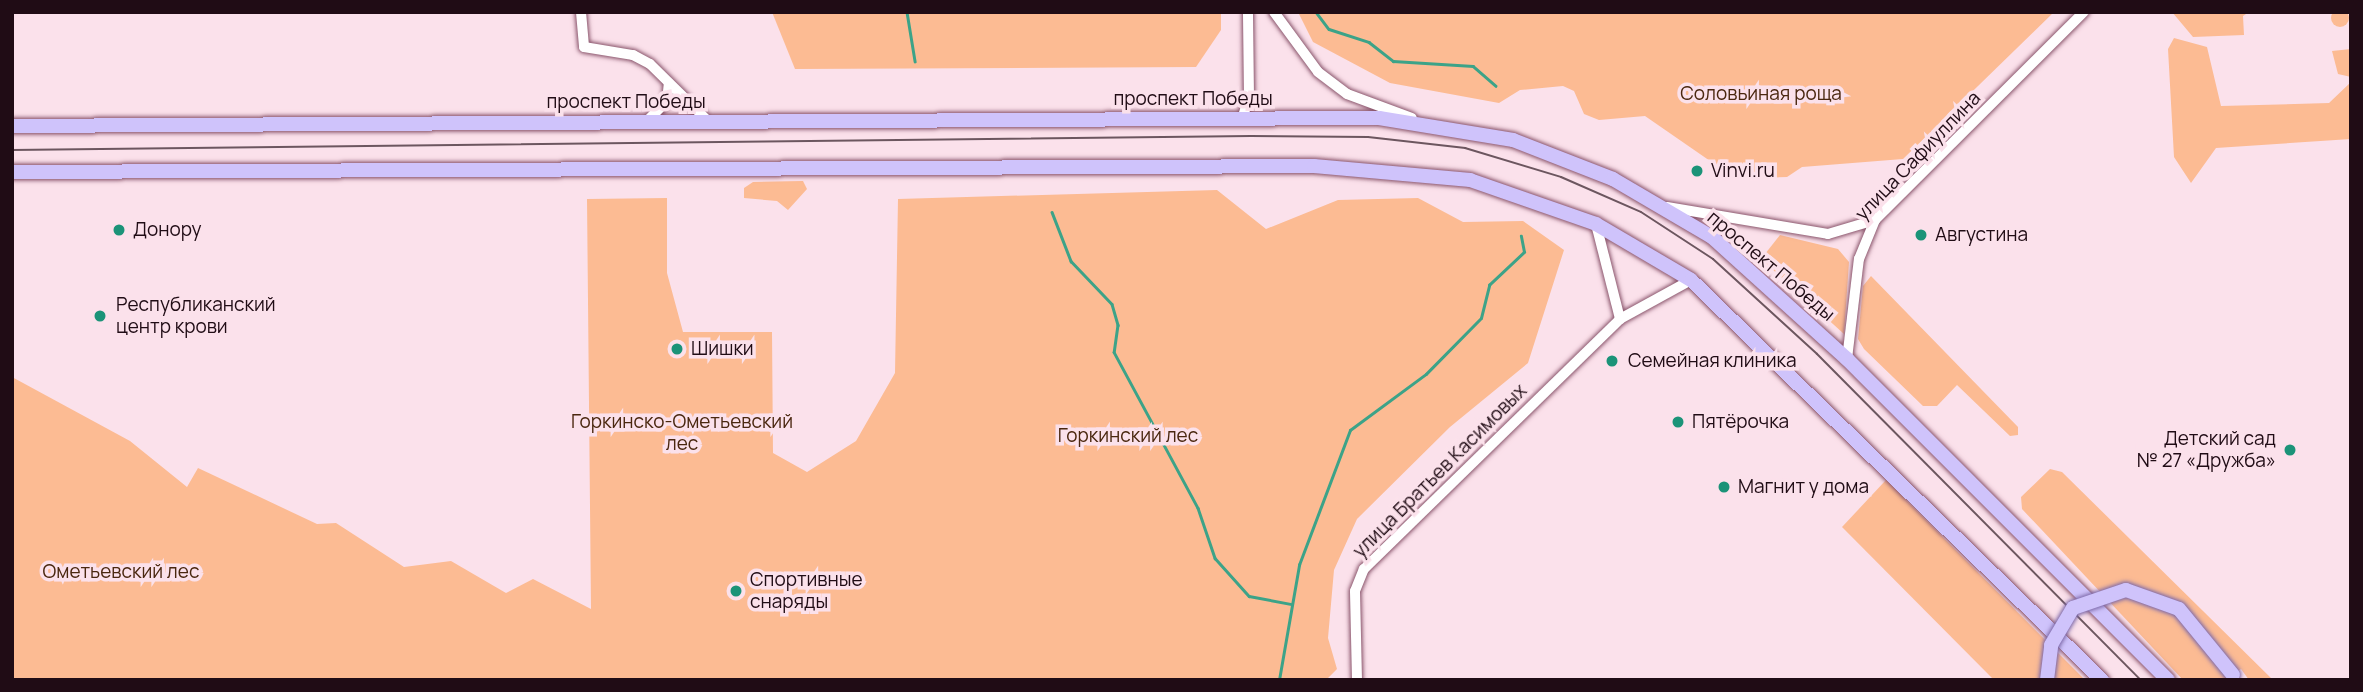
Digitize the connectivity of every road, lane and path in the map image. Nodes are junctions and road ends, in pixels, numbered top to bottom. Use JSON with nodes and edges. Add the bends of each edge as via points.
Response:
{"nodes":[{"id":1,"x":581,"y":12,"type":"edge"},
{"id":2,"x":1248,"y":12,"type":"edge"},
{"id":3,"x":1274,"y":12,"type":"edge"},
{"id":4,"x":2084,"y":12,"type":"edge"},
{"id":5,"x":668,"y":83,"type":"junction"},
{"id":6,"x":1242,"y":119,"type":"junction"},
{"id":7,"x":1415,"y":119,"type":"junction"},
{"id":8,"x":647,"y":121,"type":"junction"},
{"id":9,"x":708,"y":121,"type":"junction"},
{"id":10,"x":12,"y":126,"type":"edge"},
{"id":11,"x":12,"y":172,"type":"edge"},
{"id":12,"x":1667,"y":207,"type":"junction"},
{"id":13,"x":1875,"y":220,"type":"junction"},
{"id":14,"x":1596,"y":224,"type":"junction"},
{"id":15,"x":1691,"y":280,"type":"junction"},
{"id":16,"x":1620,"y":319,"type":"junction"},
{"id":17,"x":1847,"y":359,"type":"junction"},
{"id":18,"x":2235,"y":678,"type":"edge"},
{"id":19,"x":1357,"y":680,"type":"edge"},
{"id":20,"x":2047,"y":680,"type":"edge"},
{"id":21,"x":2102,"y":680,"type":"edge"},
{"id":22,"x":2168,"y":680,"type":"edge"}],
"edges":[{"from":1,"to":5,"type":"street","via":[[584,47],[633,55]]},
{"from":2,"to":6,"type":"street","via":[[1249,97]]},
{"from":3,"to":7,"type":"street","via":[[1318,72],[1347,94]]},
{"from":4,"to":13,"type":"street","name":"улица Сафиуллина"},
{"from":5,"to":8,"type":"street","via":[[667,101]]},
{"from":5,"to":9,"type":"street"},
{"from":6,"to":7,"type":"main road","name":"проспект Победы"},
{"from":6,"to":9,"type":"main road","name":"проспект Победы"},
{"from":7,"to":12,"type":"main road","name":"проспект Победы","via":[[1566,157]]},
{"from":8,"to":9,"type":"main road","name":"проспект Победы"},
{"from":8,"to":10,"type":"main road","name":"проспект Победы"},
{"from":11,"to":14,"type":"main road","via":[[1375,167],[1470,180]]},
{"from":12,"to":13,"type":"street","via":[[1828,234]]},
{"from":12,"to":17,"type":"main road","name":"проспект Победы","via":[[1778,292]]},
{"from":13,"to":17,"type":"street","name":"улица Сафиуллина","via":[[1858,259]]},
{"from":14,"to":15,"type":"main road"},
{"from":14,"to":16,"type":"street"},
{"from":15,"to":16,"type":"street","name":"улица Братьев Касимовых"},
{"from":15,"to":21,"type":"main road"},
{"from":16,"to":19,"type":"street","name":"улица Братьев Касимовых","via":[[1364,569],[1354,604]]},
{"from":17,"to":22,"type":"main road","name":"проспект Победы"},
{"from":18,"to":20,"type":"main road","bridge":true,"via":[[2179,609],[2126,590],[2073,608],[2050,645]]}]}
